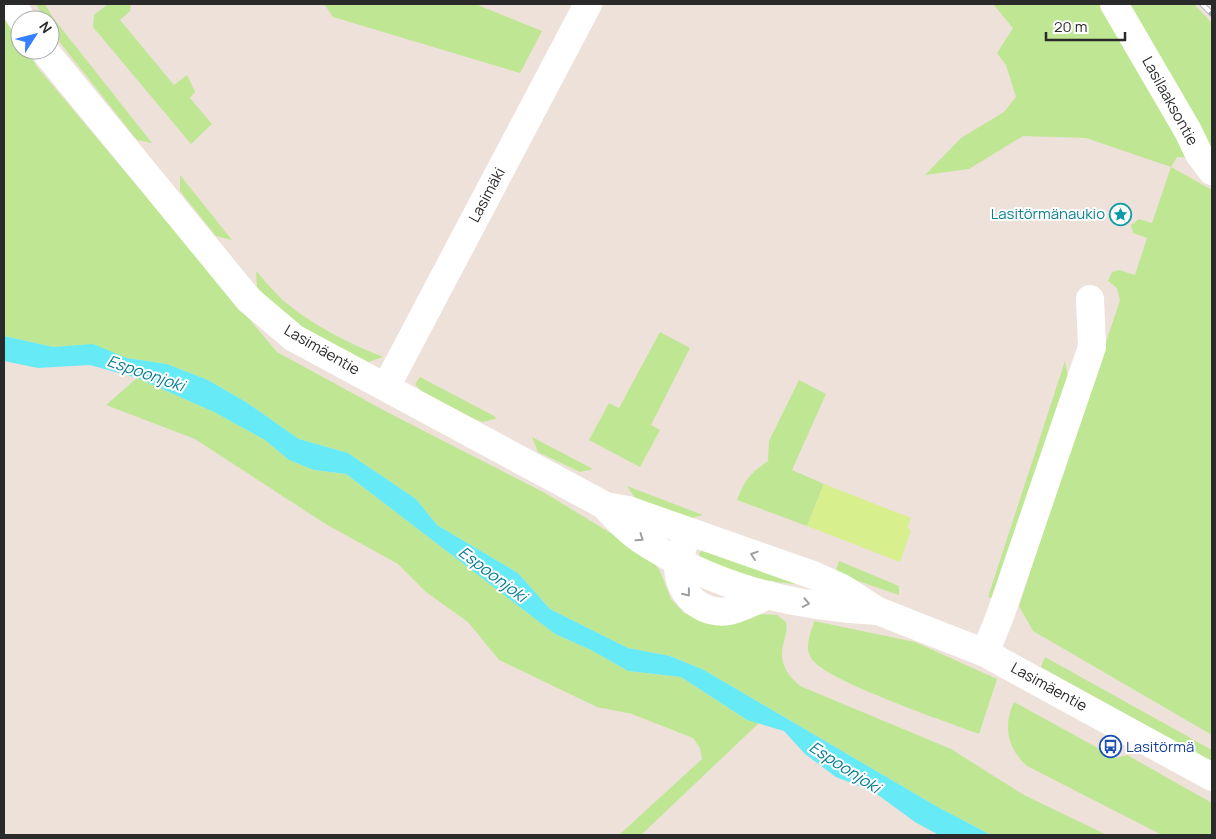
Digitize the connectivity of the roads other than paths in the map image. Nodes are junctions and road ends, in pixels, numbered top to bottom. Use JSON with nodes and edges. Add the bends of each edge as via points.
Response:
{"nodes":[{"id":1,"x":588,"y":4,"type":"edge"},
{"id":2,"x":1114,"y":4,"type":"edge"},
{"id":3,"x":52,"y":60,"type":"edge"},
{"id":4,"x":1212,"y":171,"type":"edge"},
{"id":5,"x":1090,"y":299,"type":"dead end"},
{"id":6,"x":386,"y":387,"type":"junction"},
{"id":7,"x":604,"y":505,"type":"junction"},
{"id":8,"x":694,"y":535,"type":"junction"},
{"id":9,"x":679,"y":560,"type":"junction"},
{"id":10,"x":878,"y":611,"type":"junction"},
{"id":11,"x":985,"y":653,"type":"junction"},
{"id":12,"x":1212,"y":777,"type":"edge"}],
"edges":[{"from":1,"to":6,"type":"street","name":"Lasimäki"},
{"from":2,"to":4,"type":"street","name":"Lasilaaksontie","via":[[1199,154]]},
{"from":3,"to":6,"type":"street","name":"Lasimäentie","via":[[249,300],[294,338]]},
{"from":5,"to":11,"type":"street","via":[[1092,347]]},
{"from":6,"to":7,"type":"street","name":"Lasimäentie"},
{"from":7,"to":8,"type":"street","name":"Lasimäentie","via":[[628,510]]},
{"from":7,"to":9,"type":"street","name":"Lasimäentie","one_way":true,"via":[[640,538]]},
{"from":8,"to":9,"type":"street","via":[[682,549]]},
{"from":10,"to":8,"type":"street","name":"Lasimäentie","one_way":true,"via":[[842,588],[813,576]]},
{"from":9,"to":10,"type":"street","name":"Lasimäentie","one_way":true,"via":[[681,585],[703,608],[712,611],[730,610],[769,595],[842,609]]},
{"from":10,"to":11,"type":"street","name":"Lasimäentie"},
{"from":11,"to":12,"type":"street","name":"Lasimäentie"}]}
